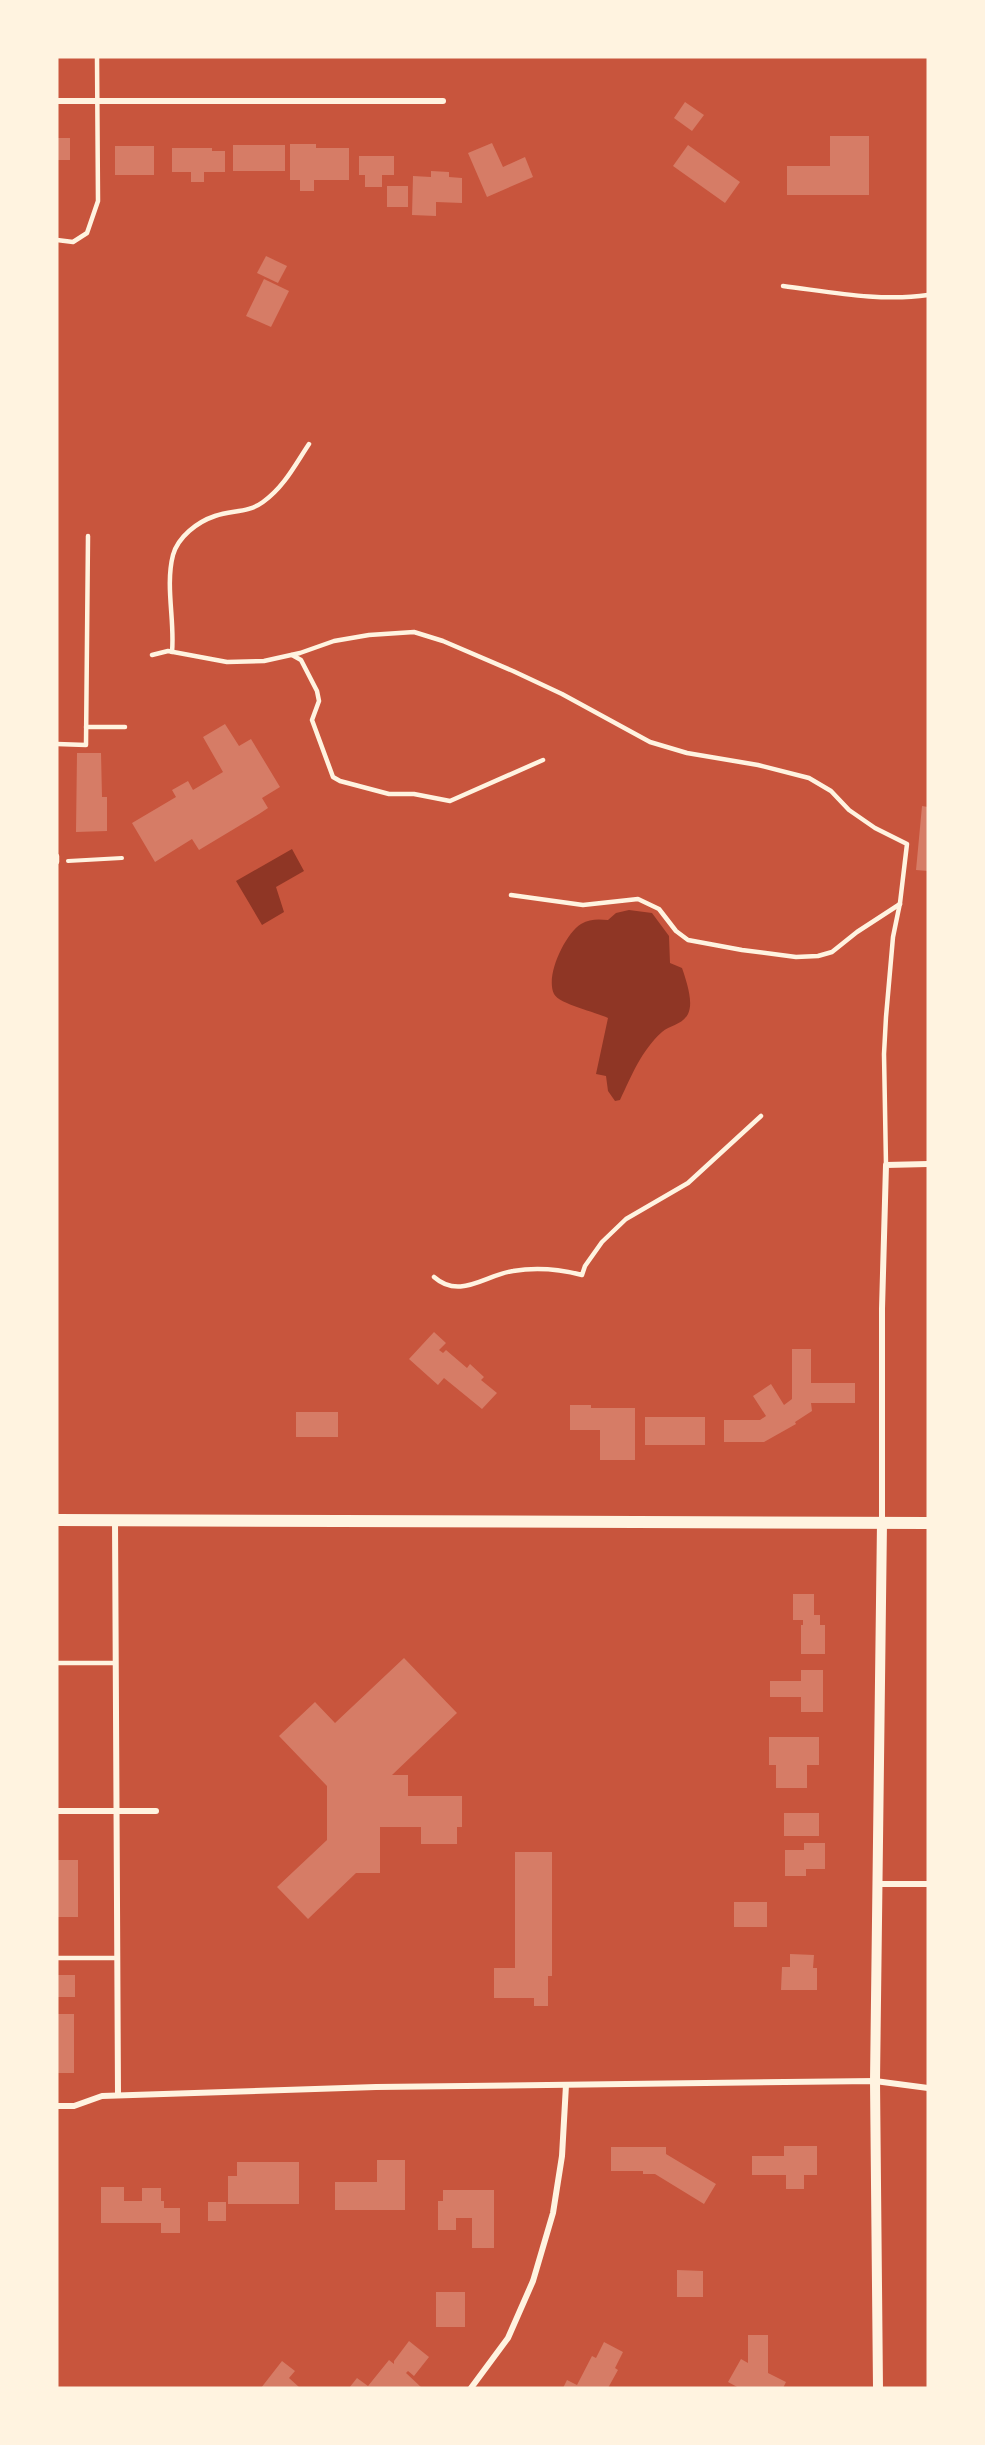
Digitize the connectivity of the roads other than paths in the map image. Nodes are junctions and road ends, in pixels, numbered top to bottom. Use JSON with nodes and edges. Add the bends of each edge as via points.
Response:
{"nodes":[{"id":1,"x":97,"y":57,"type":"edge"},
{"id":2,"x":57,"y":100,"type":"edge"},
{"id":3,"x":98,"y":100,"type":"junction"},
{"id":4,"x":443,"y":100,"type":"dead end"},
{"id":5,"x":57,"y":240,"type":"edge"},
{"id":6,"x":783,"y":286,"type":"dead end"},
{"id":7,"x":928,"y":295,"type":"edge"},
{"id":8,"x":309,"y":444,"type":"dead end"},
{"id":9,"x":88,"y":536,"type":"dead end"},
{"id":10,"x":172,"y":652,"type":"junction"},
{"id":11,"x":152,"y":655,"type":"dead end"},
{"id":12,"x":292,"y":655,"type":"junction"},
{"id":13,"x":86,"y":727,"type":"junction"},
{"id":14,"x":125,"y":727,"type":"dead end"},
{"id":15,"x":57,"y":744,"type":"edge"},
{"id":16,"x":543,"y":760,"type":"dead end"},
{"id":17,"x":511,"y":895,"type":"dead end"},
{"id":18,"x":900,"y":903,"type":"junction"},
{"id":19,"x":761,"y":1116,"type":"dead end"},
{"id":20,"x":928,"y":1164,"type":"edge"},
{"id":21,"x":886,"y":1165,"type":"junction"},
{"id":22,"x":434,"y":1277,"type":"dead end"},
{"id":23,"x":57,"y":1520,"type":"edge"},
{"id":24,"x":114,"y":1520,"type":"junction"},
{"id":25,"x":882,"y":1522,"type":"junction"},
{"id":26,"x":928,"y":1523,"type":"edge"},
{"id":27,"x":57,"y":1663,"type":"edge"},
{"id":28,"x":116,"y":1663,"type":"junction"},
{"id":29,"x":57,"y":1811,"type":"edge"},
{"id":30,"x":116,"y":1811,"type":"junction"},
{"id":31,"x":156,"y":1811,"type":"dead end"},
{"id":32,"x":877,"y":1884,"type":"junction"},
{"id":33,"x":928,"y":1884,"type":"edge"},
{"id":34,"x":57,"y":1958,"type":"edge"},
{"id":35,"x":117,"y":1958,"type":"junction"},
{"id":36,"x":875,"y":2081,"type":"junction"},
{"id":37,"x":566,"y":2085,"type":"junction"},
{"id":38,"x":928,"y":2088,"type":"edge"},
{"id":39,"x":118,"y":2095,"type":"junction"},
{"id":40,"x":57,"y":2106,"type":"edge"},
{"id":41,"x":471,"y":2388,"type":"edge"},
{"id":42,"x":878,"y":2388,"type":"edge"}],
"edges":[{"from":1,"to":3,"type":"lane"},
{"from":2,"to":3,"type":"street"},
{"from":3,"to":4,"type":"street"},
{"from":3,"to":5,"type":"lane","via":[[98,201],[87,233],[73,242]]},
{"from":6,"to":7,"type":"lane","via":[[861,296]]},
{"from":8,"to":10,"type":"lane","via":[[284,483],[263,502],[252,509],[215,516],[177,543],[171,570]]},
{"from":9,"to":13,"type":"lane"},
{"from":10,"to":11,"type":"lane"},
{"from":10,"to":12,"type":"lane","via":[[227,662]]},
{"from":12,"to":16,"type":"lane","via":[[301,660],[317,691],[319,701],[312,720],[333,777],[340,781],[390,794],[450,801]]},
{"from":12,"to":18,"type":"lane","via":[[334,641],[414,632],[513,671],[650,742],[809,778],[875,828],[906,844]]},
{"from":13,"to":14,"type":"lane"},
{"from":13,"to":15,"type":"lane","via":[[86,745]]},
{"from":17,"to":18,"type":"lane","via":[[583,905],[638,899],[659,909],[688,940],[796,957],[832,952]]},
{"from":18,"to":21,"type":"lane","via":[[893,937],[884,1054]]},
{"from":19,"to":22,"type":"lane","via":[[687,1183],[626,1219],[602,1242],[582,1275],[534,1268],[510,1271],[459,1288],[442,1284]]},
{"from":20,"to":21,"type":"street"},
{"from":21,"to":25,"type":"street"},
{"from":23,"to":24,"type":"main road"},
{"from":24,"to":25,"type":"main road"},
{"from":24,"to":28,"type":"street"},
{"from":25,"to":26,"type":"main road"},
{"from":25,"to":32,"type":"street"},
{"from":27,"to":28,"type":"lane"},
{"from":28,"to":30,"type":"street"},
{"from":29,"to":30,"type":"street"},
{"from":30,"to":31,"type":"street"},
{"from":30,"to":35,"type":"street"},
{"from":32,"to":33,"type":"street"},
{"from":32,"to":36,"type":"street"},
{"from":34,"to":35,"type":"lane"},
{"from":35,"to":39,"type":"street"},
{"from":36,"to":37,"type":"street"},
{"from":36,"to":38,"type":"street"},
{"from":36,"to":42,"type":"street"},
{"from":37,"to":39,"type":"street"},
{"from":37,"to":41,"type":"street","via":[[562,2156],[553,2213],[533,2281],[508,2338]]},
{"from":39,"to":40,"type":"street","via":[[74,2106]]}]}
